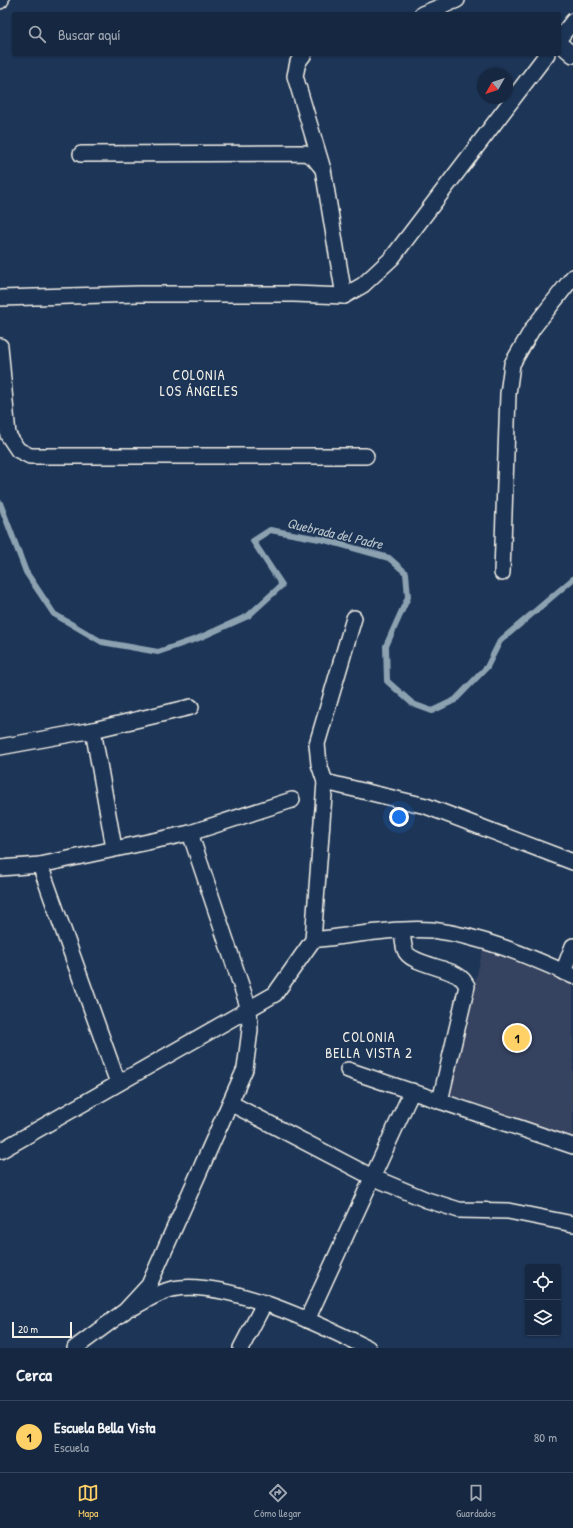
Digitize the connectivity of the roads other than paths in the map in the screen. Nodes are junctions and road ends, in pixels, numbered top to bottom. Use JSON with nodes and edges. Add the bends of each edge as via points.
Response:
{"nodes":[{"id":1,"x":457,"y":0,"type":"edge"},
{"id":2,"x":427,"y":12,"type":"edge"},
{"id":3,"x":573,"y":21,"type":"edge"},
{"id":4,"x":561,"y":36,"type":"edge"},
{"id":5,"x":561,"y":45,"type":"edge"},
{"id":6,"x":573,"y":55,"type":"edge"},
{"id":7,"x":302,"y":56,"type":"edge"},
{"id":8,"x":545,"y":56,"type":"edge"},
{"id":9,"x":81,"y":154,"type":"dead end"},
{"id":10,"x":323,"y":169,"type":"junction"},
{"id":11,"x":573,"y":277,"type":"edge"},
{"id":12,"x":344,"y":296,"type":"junction"},
{"id":13,"x":0,"y":298,"type":"edge"},
{"id":14,"x":0,"y":346,"type":"edge"},
{"id":15,"x":366,"y":456,"type":"dead end"},
{"id":16,"x":502,"y":573,"type":"dead end"},
{"id":17,"x":354,"y":618,"type":"dead end"},
{"id":18,"x":192,"y":707,"type":"dead end"},
{"id":19,"x":93,"y":730,"type":"junction"},
{"id":20,"x":0,"y":747,"type":"edge"},
{"id":21,"x":325,"y":782,"type":"junction"},
{"id":22,"x":292,"y":800,"type":"dead end"},
{"id":23,"x":190,"y":833,"type":"junction"},
{"id":24,"x":114,"y":848,"type":"junction"},
{"id":25,"x":573,"y":862,"type":"edge"},
{"id":26,"x":40,"y":865,"type":"junction"},
{"id":27,"x":0,"y":868,"type":"edge"},
{"id":28,"x":402,"y":931,"type":"junction"},
{"id":29,"x":313,"y":940,"type":"junction"},
{"id":30,"x":573,"y":946,"type":"edge"},
{"id":31,"x":568,"y":974,"type":"edge"},
{"id":32,"x":249,"y":1009,"type":"junction"},
{"id":33,"x":348,"y":1070,"type":"dead end"},
{"id":34,"x":118,"y":1084,"type":"junction"},
{"id":35,"x":412,"y":1091,"type":"junction"},
{"id":36,"x":440,"y":1101,"type":"junction"},
{"id":37,"x":230,"y":1103,"type":"junction"},
{"id":38,"x":573,"y":1146,"type":"edge"},
{"id":39,"x":0,"y":1151,"type":"edge"},
{"id":40,"x":372,"y":1177,"type":"junction"},
{"id":41,"x":573,"y":1224,"type":"edge"},
{"id":42,"x":264,"y":1304,"type":"junction"},
{"id":43,"x":125,"y":1311,"type":"junction"},
{"id":44,"x":307,"y":1320,"type":"junction"},
{"id":45,"x":75,"y":1348,"type":"edge"},
{"id":46,"x":241,"y":1348,"type":"edge"},
{"id":47,"x":368,"y":1348,"type":"edge"}],
"edges":[{"from":1,"to":2,"type":"street"},
{"from":3,"to":4,"type":"street"},
{"from":5,"to":6,"type":"street"},
{"from":7,"to":10,"type":"street","via":[[298,62],[295,76]]},
{"from":8,"to":12,"type":"street","via":[[392,258],[363,285]]},
{"from":9,"to":10,"type":"street","via":[[304,153],[314,158]]},
{"from":10,"to":12,"type":"street"},
{"from":11,"to":16,"type":"street","via":[[533,328],[512,364],[508,394]]},
{"from":12,"to":13,"type":"street","via":[[139,294]]},
{"from":14,"to":15,"type":"street","via":[[8,435],[18,450],[30,456]]},
{"from":17,"to":21,"type":"street","via":[[317,744],[319,764]]},
{"from":18,"to":19,"type":"street"},
{"from":19,"to":20,"type":"street"},
{"from":19,"to":24,"type":"street"},
{"from":21,"to":25,"type":"street","via":[[426,806]]},
{"from":21,"to":29,"type":"street"},
{"from":22,"to":23,"type":"street"},
{"from":23,"to":24,"type":"street"},
{"from":23,"to":32,"type":"street"},
{"from":24,"to":26,"type":"street"},
{"from":26,"to":27,"type":"street"},
{"from":26,"to":34,"type":"street"},
{"from":28,"to":29,"type":"street"},
{"from":28,"to":31,"type":"street","via":[[431,930],[485,941]]},
{"from":28,"to":36,"type":"street","via":[[408,956],[461,978],[467,986]]},
{"from":29,"to":32,"type":"street","via":[[275,994]]},
{"from":30,"to":31,"type":"street"},
{"from":32,"to":34,"type":"street"},
{"from":32,"to":37,"type":"street","via":[[250,1030],[245,1070]]},
{"from":33,"to":35,"type":"street"},
{"from":34,"to":39,"type":"street"},
{"from":35,"to":36,"type":"street"},
{"from":35,"to":40,"type":"street"},
{"from":36,"to":38,"type":"street"},
{"from":37,"to":40,"type":"street"},
{"from":37,"to":43,"type":"street","via":[[149,1285]]},
{"from":40,"to":41,"type":"street","via":[[459,1210],[508,1211]]},
{"from":40,"to":44,"type":"street"},
{"from":42,"to":43,"type":"street","via":[[242,1295],[194,1287],[171,1289]]},
{"from":42,"to":44,"type":"street"},
{"from":42,"to":46,"type":"street"},
{"from":43,"to":45,"type":"street"},
{"from":44,"to":47,"type":"street"}]}
